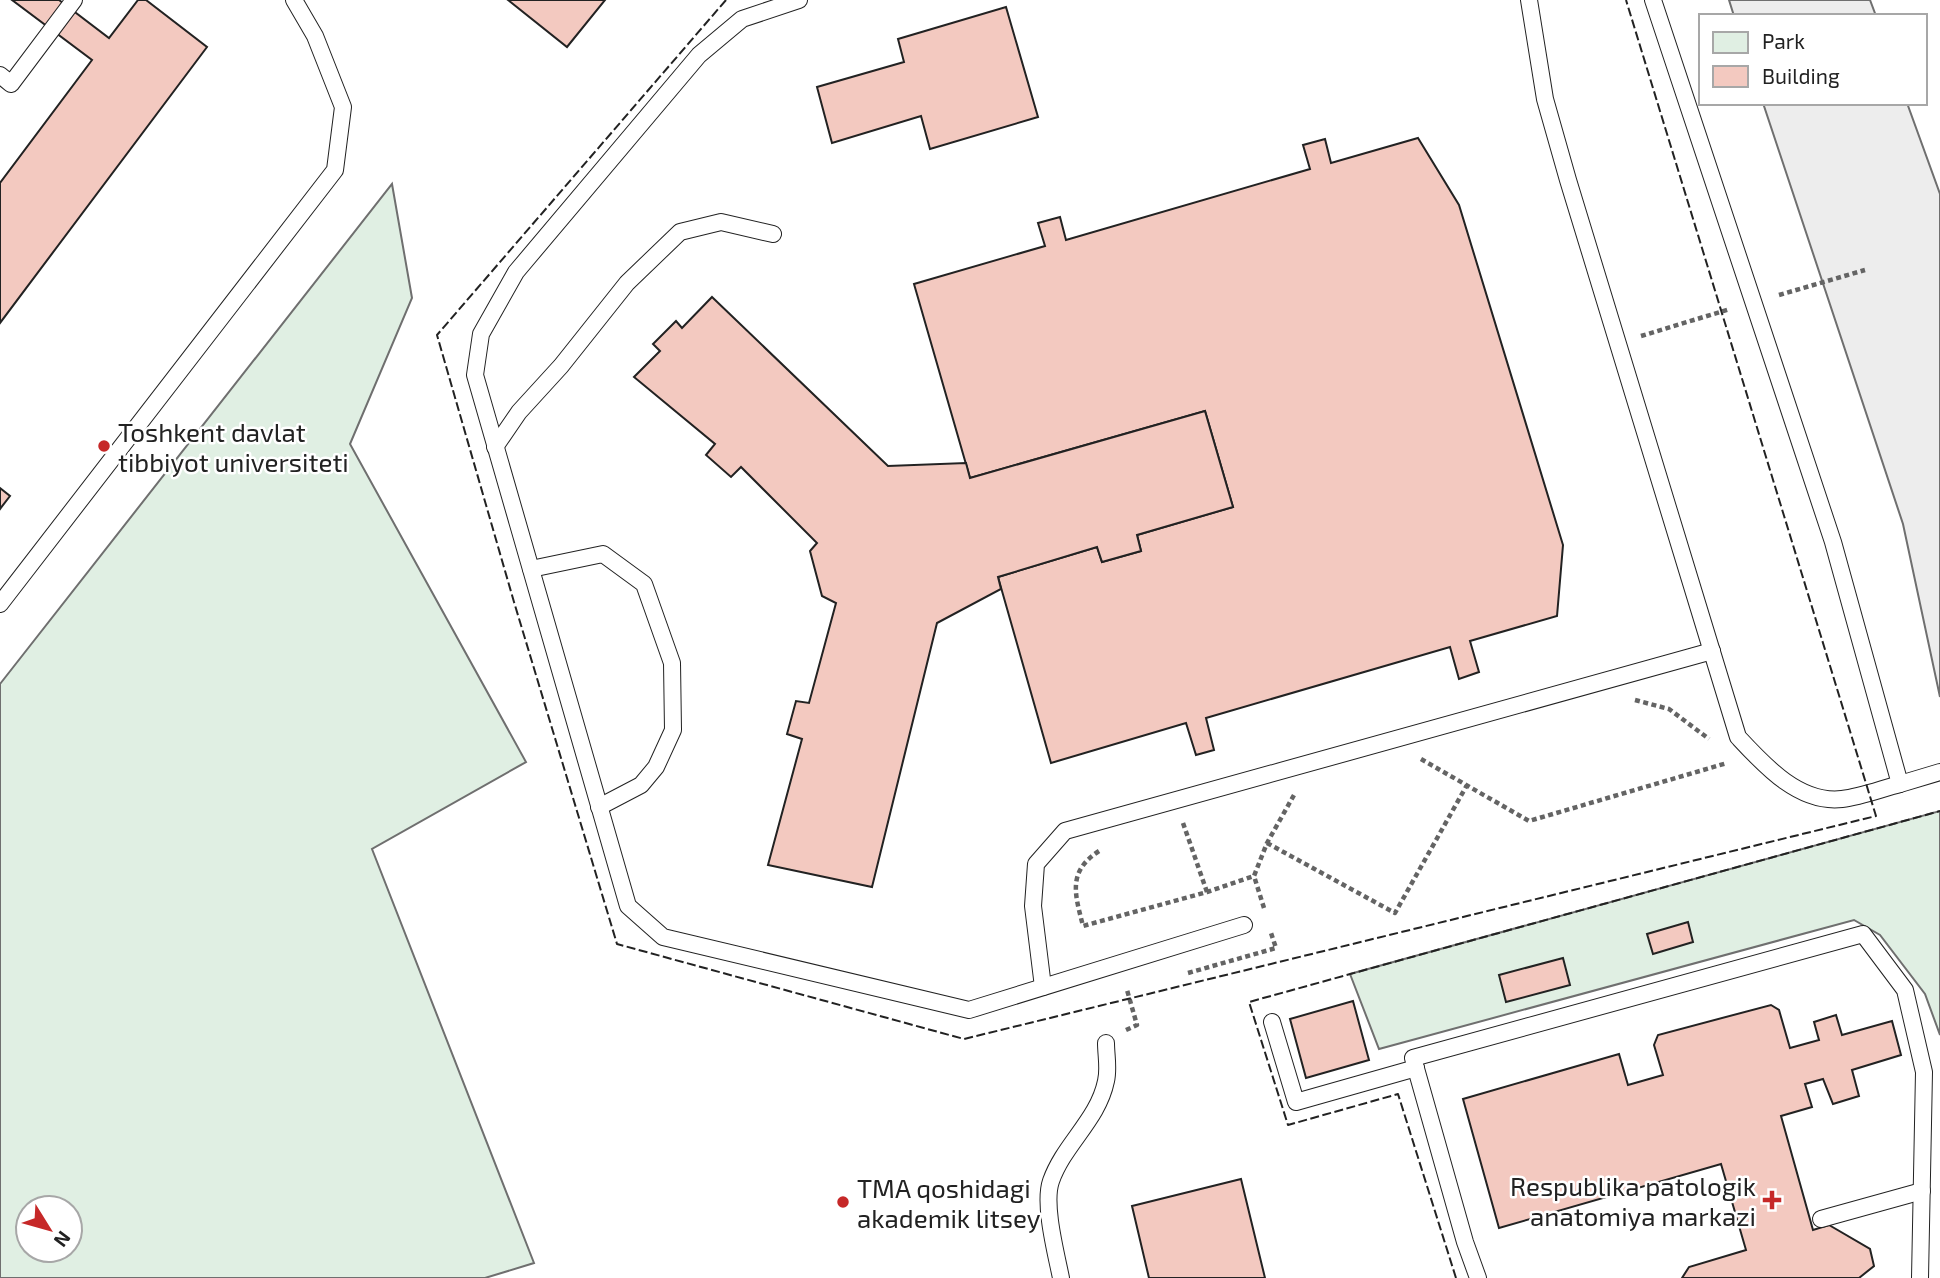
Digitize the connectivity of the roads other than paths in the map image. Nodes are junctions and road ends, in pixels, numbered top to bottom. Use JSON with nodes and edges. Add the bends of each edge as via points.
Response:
{"nodes":[{"id":1,"x":75,"y":0,"type":"edge"},
{"id":2,"x":294,"y":0,"type":"edge"},
{"id":3,"x":799,"y":0,"type":"edge"},
{"id":4,"x":1529,"y":0,"type":"edge"},
{"id":5,"x":1653,"y":0,"type":"edge"},
{"id":6,"x":0,"y":75,"type":"edge"},
{"id":7,"x":773,"y":234,"type":"dead end"},
{"id":8,"x":495,"y":447,"type":"junction"},
{"id":9,"x":531,"y":569,"type":"junction"},
{"id":10,"x":0,"y":604,"type":"edge"},
{"id":11,"x":1712,"y":651,"type":"junction"},
{"id":12,"x":1940,"y":772,"type":"edge"},
{"id":13,"x":1900,"y":784,"type":"junction"},
{"id":14,"x":599,"y":807,"type":"junction"},
{"id":15,"x":1244,"y":925,"type":"dead end"},
{"id":16,"x":1043,"y":987,"type":"junction"},
{"id":17,"x":1272,"y":1022,"type":"dead end"},
{"id":18,"x":1111,"y":1038,"type":"road end"},
{"id":19,"x":1416,"y":1068,"type":"junction"},
{"id":20,"x":1922,"y":1191,"type":"junction"},
{"id":21,"x":1821,"y":1219,"type":"dead end"},
{"id":22,"x":1061,"y":1278,"type":"edge"},
{"id":23,"x":1478,"y":1278,"type":"edge"},
{"id":24,"x":1920,"y":1278,"type":"edge"}],
"edges":[{"from":1,"to":6,"type":"lane","via":[[12,84]]},
{"from":2,"to":10,"type":"lane","via":[[315,36],[343,107],[335,170]]},
{"from":3,"to":8,"type":"lane","via":[[742,19],[699,55],[516,272],[481,334],[475,375]]},
{"from":4,"to":11,"type":"lane","via":[[1545,99]]},
{"from":5,"to":13,"type":"lane","via":[[1833,542]]},
{"from":7,"to":8,"type":"lane","via":[[721,222],[680,232],[627,283]]},
{"from":8,"to":9,"type":"lane"},
{"from":9,"to":14,"type":"lane"},
{"from":9,"to":14,"type":"lane","via":[[603,554],[643,584],[672,663],[673,730],[656,767],[641,785]]},
{"from":11,"to":13,"type":"lane","via":[[1738,737],[1770,771],[1808,795],[1839,799]]},
{"from":11,"to":16,"type":"lane","via":[[1065,831],[1036,864],[1033,906]]},
{"from":12,"to":13,"type":"lane"},
{"from":14,"to":16,"type":"lane","via":[[628,906],[663,937],[969,1010]]},
{"from":15,"to":16,"type":"lane"},
{"from":17,"to":19,"type":"lane","via":[[1296,1102]]},
{"from":18,"to":22,"type":"lane","via":[[1107,1079],[1098,1107],[1050,1183],[1050,1223]]},
{"from":19,"to":20,"type":"lane","via":[[1413,1058],[1863,934],[1905,990],[1924,1072]]},
{"from":19,"to":23,"type":"lane"},
{"from":20,"to":21,"type":"lane"},
{"from":20,"to":24,"type":"lane"}]}
